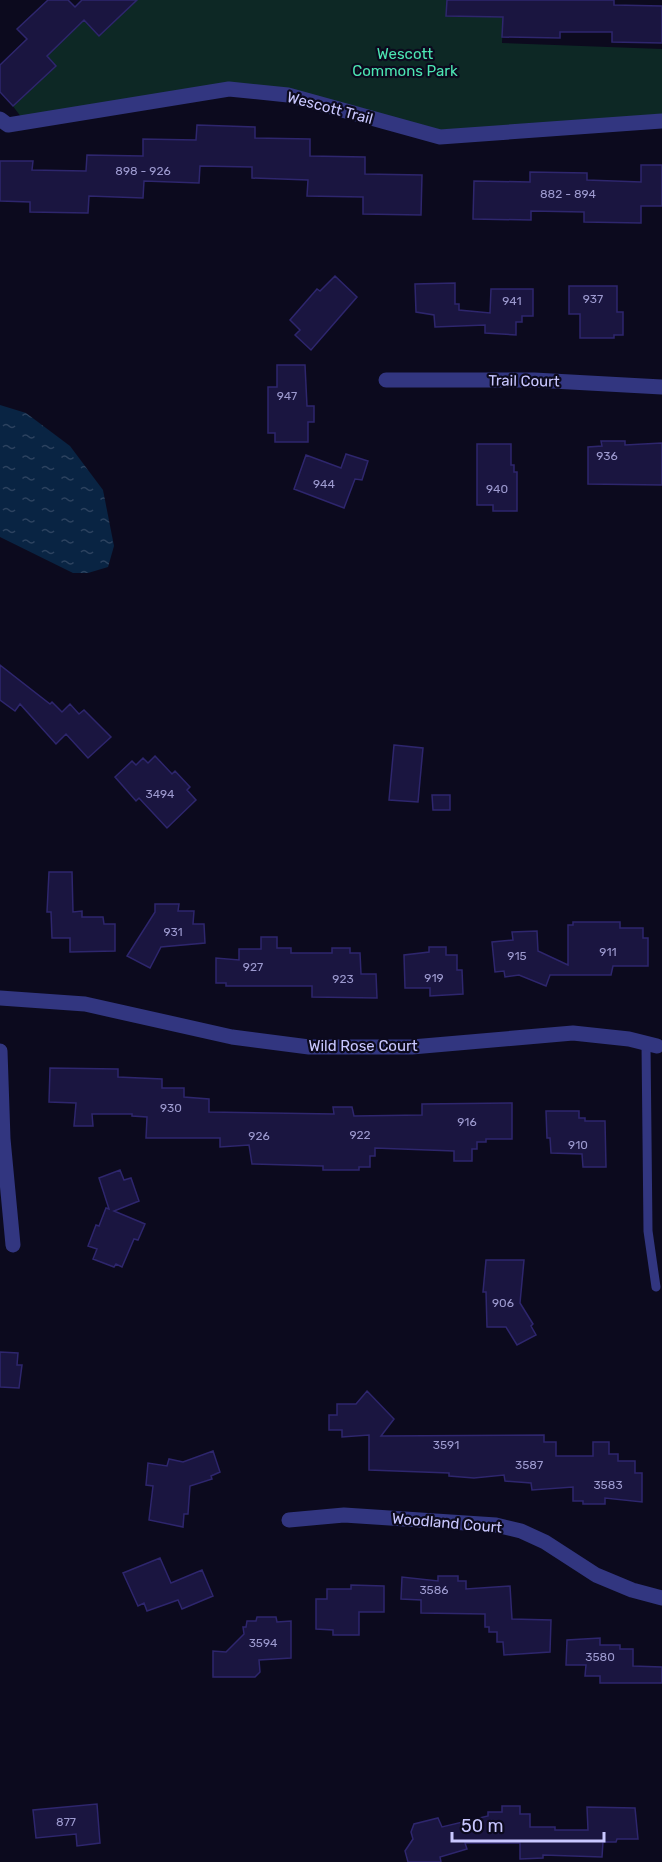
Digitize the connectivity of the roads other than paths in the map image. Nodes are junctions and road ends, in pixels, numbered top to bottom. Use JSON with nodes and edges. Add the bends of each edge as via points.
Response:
{"nodes":[{"id":1,"x":0,"y":119,"type":"edge"},
{"id":2,"x":662,"y":121,"type":"edge"},
{"id":3,"x":386,"y":380,"type":"dead end"},
{"id":4,"x":662,"y":387,"type":"edge"},
{"id":5,"x":0,"y":998,"type":"edge"},
{"id":6,"x":652,"y":1045,"type":"joint"},
{"id":7,"x":0,"y":1051,"type":"edge"},
{"id":8,"x":13,"y":1245,"type":"dead end"},
{"id":9,"x":656,"y":1287,"type":"dead end"},
{"id":10,"x":288,"y":1520,"type":"dead end"},
{"id":11,"x":662,"y":1598,"type":"edge"}],
"edges":[{"from":1,"to":2,"type":"street","name":"Wescott Trail","via":[[8,125],[229,89],[288,95],[440,137]]},
{"from":3,"to":4,"type":"street","name":"Trail Court","via":[[534,380]]},
{"from":5,"to":6,"type":"street","name":"Wild Rose Court","via":[[85,1004],[232,1037],[309,1047],[412,1047],[573,1033]]},
{"from":6,"to":9,"type":"lane","via":[[648,1231]]},
{"from":7,"to":8,"type":"street"},
{"from":10,"to":11,"type":"street","name":"Woodland Court","via":[[345,1515],[496,1525],[545,1542],[596,1575]]}]}
